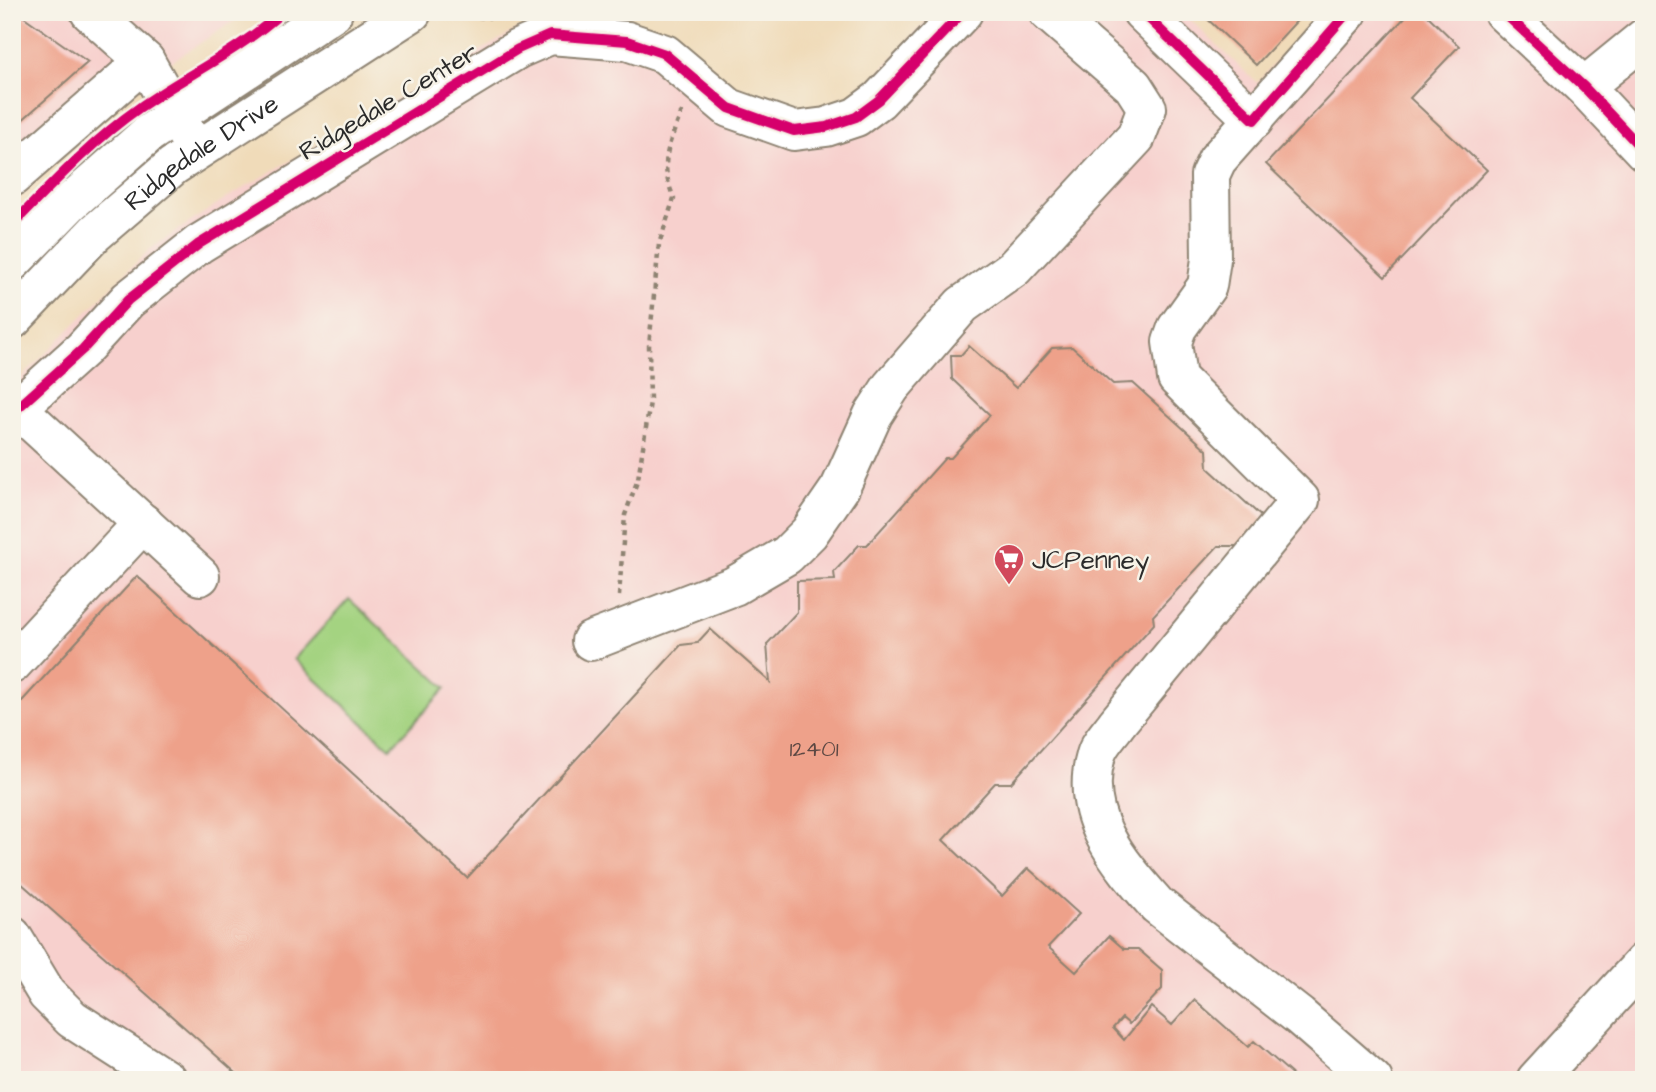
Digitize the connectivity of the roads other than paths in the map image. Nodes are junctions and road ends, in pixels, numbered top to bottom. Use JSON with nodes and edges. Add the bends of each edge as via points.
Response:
{"nodes":[{"id":1,"x":90,"y":12,"type":"edge"},
{"id":2,"x":333,"y":12,"type":"edge"},
{"id":3,"x":412,"y":12,"type":"edge"},
{"id":4,"x":963,"y":12,"type":"edge"},
{"id":5,"x":1048,"y":12,"type":"edge"},
{"id":6,"x":1142,"y":12,"type":"edge"},
{"id":7,"x":1348,"y":12,"type":"edge"},
{"id":8,"x":1503,"y":12,"type":"edge"},
{"id":9,"x":1644,"y":38,"type":"edge"},
{"id":10,"x":145,"y":61,"type":"junction"},
{"id":11,"x":1584,"y":87,"type":"junction"},
{"id":12,"x":175,"y":116,"type":"junction"},
{"id":13,"x":1254,"y":120,"type":"junction"},
{"id":14,"x":197,"y":151,"type":"junction"},
{"id":15,"x":1644,"y":151,"type":"edge"},
{"id":16,"x":12,"y":177,"type":"edge"},
{"id":17,"x":12,"y":262,"type":"edge"},
{"id":18,"x":12,"y":320,"type":"edge"},
{"id":19,"x":15,"y":411,"type":"edge"},
{"id":20,"x":143,"y":523,"type":"junction"},
{"id":21,"x":200,"y":576,"type":"dead end"},
{"id":22,"x":600,"y":638,"type":"road end"},
{"id":23,"x":12,"y":664,"type":"edge"},
{"id":24,"x":12,"y":936,"type":"edge"},
{"id":25,"x":1644,"y":962,"type":"edge"},
{"id":26,"x":167,"y":1080,"type":"edge"},
{"id":27,"x":1373,"y":1080,"type":"edge"},
{"id":28,"x":1536,"y":1080,"type":"edge"}],
"edges":[{"from":1,"to":10,"type":"street"},
{"from":2,"to":12,"type":"street","name":"Ridgedale Drive"},
{"from":3,"to":14,"type":"street","name":"Ridgedale Drive"},
{"from":4,"to":19,"type":"street","name":"Ridgedale Center","via":[[879,100],[856,117],[794,131],[729,108],[664,54],[628,41],[550,35],[519,49],[199,244],[128,300]]},
{"from":5,"to":22,"type":"street","via":[[1133,86],[1147,108],[1136,137],[1014,268],[962,305],[891,387],[840,488],[809,533],[787,555],[734,586]]},
{"from":6,"to":13,"type":"street"},
{"from":7,"to":13,"type":"street"},
{"from":8,"to":11,"type":"street"},
{"from":9,"to":11,"type":"street"},
{"from":10,"to":12,"type":"street"},
{"from":10,"to":16,"type":"street"},
{"from":11,"to":15,"type":"street"},
{"from":12,"to":14,"type":"street"},
{"from":12,"to":17,"type":"street","name":"Ridgedale Drive","via":[[71,202]]},
{"from":13,"to":27,"type":"street","via":[[1217,160],[1210,175],[1207,286],[1172,342],[1177,378],[1300,500],[1117,723],[1096,753],[1091,785],[1098,827],[1157,905]]},
{"from":14,"to":18,"type":"street","name":"Ridgedale Drive","via":[[95,233]]},
{"from":19,"to":20,"type":"street"},
{"from":20,"to":21,"type":"street"},
{"from":20,"to":23,"type":"street"},
{"from":24,"to":26,"type":"street","via":[[47,994],[72,1018]]},
{"from":25,"to":28,"type":"street"}]}
